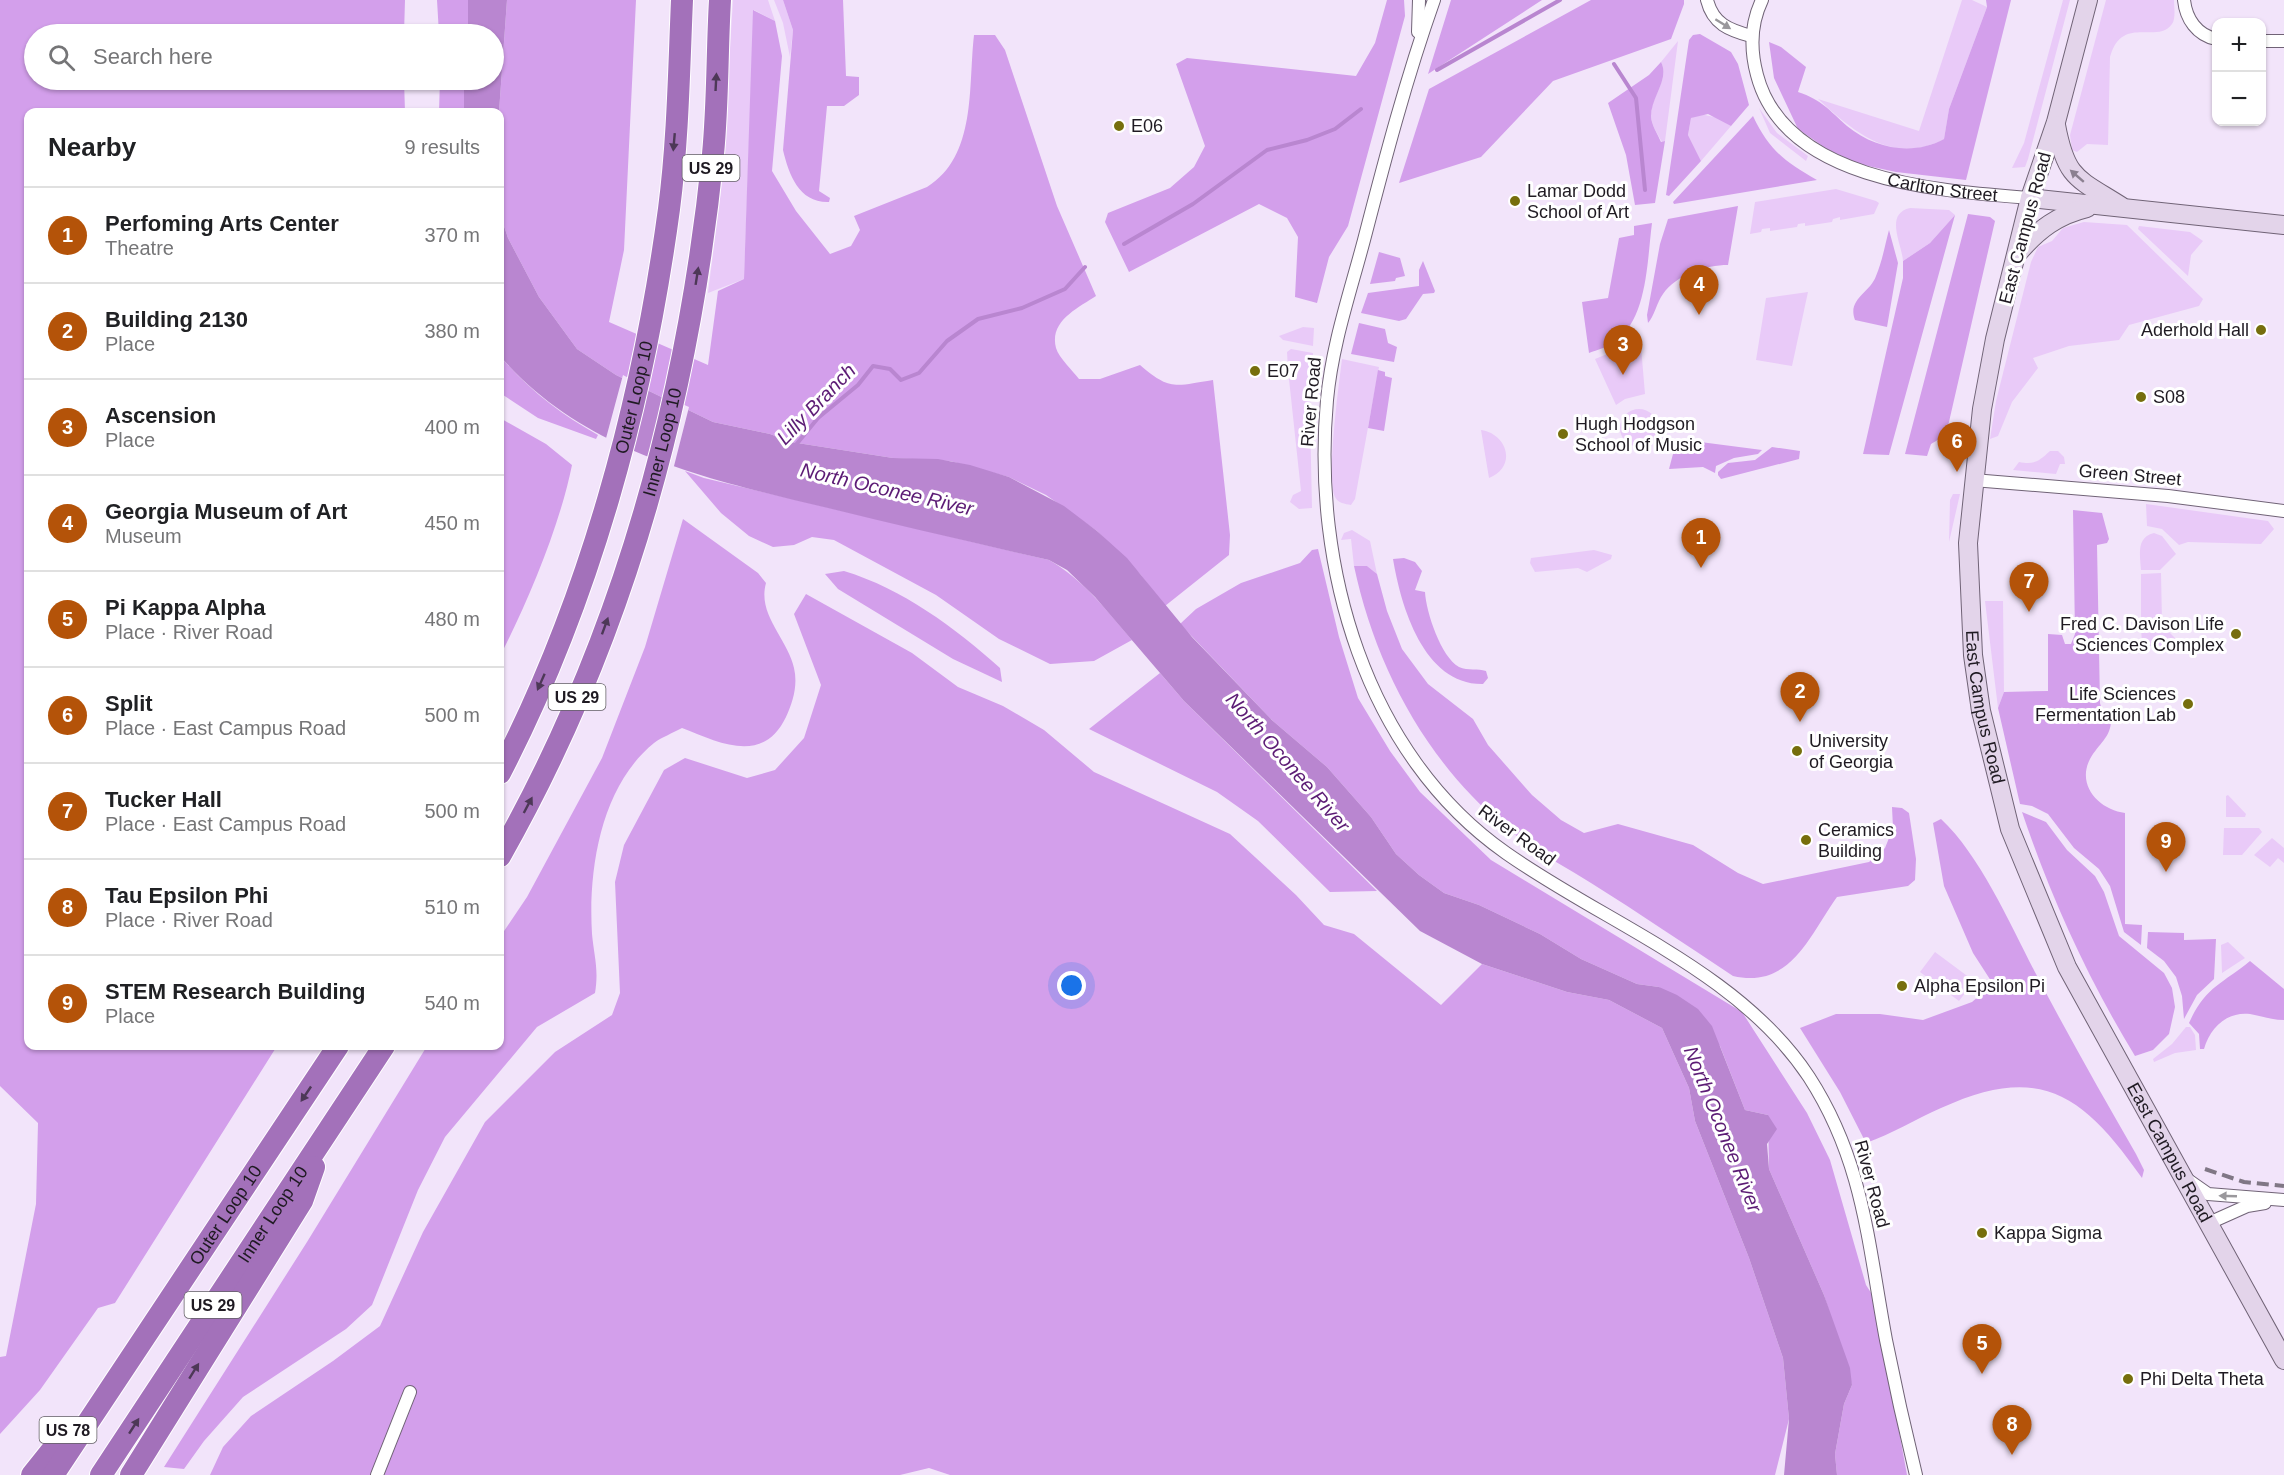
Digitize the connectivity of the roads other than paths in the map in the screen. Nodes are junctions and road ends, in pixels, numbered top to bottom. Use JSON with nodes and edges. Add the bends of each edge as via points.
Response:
{"nodes":[{"id":1,"x":682,"y":0,"type":"edge"},
{"id":2,"x":720,"y":0,"type":"edge"},
{"id":3,"x":1419,"y":0,"type":"edge"},
{"id":4,"x":1434,"y":0,"type":"edge"},
{"id":5,"x":1707,"y":0,"type":"edge"},
{"id":6,"x":1762,"y":0,"type":"edge"},
{"id":7,"x":2088,"y":0,"type":"edge"},
{"id":8,"x":2184,"y":0,"type":"edge"},
{"id":9,"x":1751,"y":36,"type":"junction"},
{"id":10,"x":2212,"y":37,"type":"edge"},
{"id":11,"x":2266,"y":41,"type":"edge"},
{"id":12,"x":2284,"y":41,"type":"edge"},
{"id":13,"x":1416,"y":50,"type":"junction"},
{"id":14,"x":2056,"y":122,"type":"junction"},
{"id":15,"x":2030,"y":198,"type":"junction"},
{"id":16,"x":2098,"y":205,"type":"junction"},
{"id":17,"x":2125,"y":208,"type":"junction"},
{"id":18,"x":2284,"y":225,"type":"edge"},
{"id":19,"x":2017,"y":254,"type":"junction"},
{"id":20,"x":1973,"y":480,"type":"junction"},
{"id":21,"x":2284,"y":511,"type":"edge"},
{"id":22,"x":504,"y":763,"type":"edge"},
{"id":23,"x":504,"y":849,"type":"edge"},
{"id":24,"x":335,"y":1050,"type":"edge"},
{"id":25,"x":381,"y":1050,"type":"edge"},
{"id":26,"x":325,"y":1136,"type":"junction"},
{"id":27,"x":2181,"y":1173,"type":"junction"},
{"id":28,"x":2283,"y":1200,"type":"edge"},
{"id":29,"x":2210,"y":1223,"type":"junction"},
{"id":30,"x":2284,"y":1360,"type":"edge"},
{"id":31,"x":109,"y":1390,"type":"junction"},
{"id":32,"x":410,"y":1392,"type":"dead end"},
{"id":33,"x":32,"y":1475,"type":"edge"},
{"id":34,"x":53,"y":1475,"type":"edge"},
{"id":35,"x":101,"y":1475,"type":"edge"},
{"id":36,"x":131,"y":1475,"type":"edge"},
{"id":37,"x":377,"y":1475,"type":"edge"},
{"id":38,"x":1916,"y":1475,"type":"edge"}],
"edges":[{"from":1,"to":22,"type":"highway","name":"Outer Loop 10","number":"US 29","one_way":true,"via":[[669,208],[648,330],[610,492],[588,566],[565,628]]},
{"from":23,"to":2,"type":"highway","name":"Inner Loop 10","number":"US 29","one_way":true,"via":[[531,801],[570,713],[645,514],[684,352],[702,245],[713,152]]},
{"from":3,"to":13,"type":"street","name":"River Road"},
{"from":4,"to":13,"type":"street","name":"River Road"},
{"from":5,"to":9,"type":"street","one_way":true,"via":[[1714,18],[1733,31]]},
{"from":6,"to":9,"type":"street","name":"Carlton Street"},
{"from":7,"to":14,"type":"main road","name":"East Campus Road"},
{"from":8,"to":10,"type":"street","via":[[2193,25]]},
{"from":9,"to":15,"type":"street","name":"Carlton Street","via":[[1761,88],[1774,112],[1791,132],[1825,154],[1858,170],[1920,186]]},
{"from":11,"to":12,"type":"street"},
{"from":13,"to":38,"type":"street","name":"River Road","via":[[1350,289],[1327,395],[1327,516],[1340,590],[1356,647],[1372,687],[1418,765],[1442,797],[1476,831],[1732,993],[1782,1041],[1807,1075],[1849,1154],[1860,1192],[1886,1340]]},
{"from":14,"to":15,"type":"main road","name":"East Campus Road"},
{"from":17,"to":14,"type":"main road","one_way":true,"via":[[2073,174],[2065,162]]},
{"from":15,"to":16,"type":"main road","name":"Carlton Street"},
{"from":15,"to":19,"type":"main road","name":"East Campus Road"},
{"from":16,"to":17,"type":"main road","name":"Carlton Street"},
{"from":16,"to":19,"type":"main road","via":[[2056,218]]},
{"from":17,"to":18,"type":"main road","name":"Carlton Street"},
{"from":19,"to":20,"type":"main road","name":"East Campus Road","via":[[1995,339]]},
{"from":20,"to":21,"type":"street","name":"Green Street","via":[[2168,496]]},
{"from":20,"to":27,"type":"main road","name":"East Campus Road","via":[[1968,543],[1973,655],[1981,711],[2010,829],[2067,967]]},
{"from":24,"to":31,"type":"highway","name":"Outer Loop 10","number":"US 29","one_way":true},
{"from":25,"to":26,"type":"highway","name":"Inner Loop 10","number":"US 29"},
{"from":35,"to":26,"type":"highway","name":"Inner Loop 10","number":"US 29","one_way":true},
{"from":36,"to":26,"type":"highway","one_way":true,"via":[[302,1201]]},
{"from":28,"to":27,"type":"street","one_way":true,"via":[[2208,1194]]},
{"from":27,"to":29,"type":"main road","name":"East Campus Road"},
{"from":28,"to":29,"type":"street","via":[[2247,1206]]},
{"from":29,"to":30,"type":"main road","name":"East Campus Road"},
{"from":31,"to":33,"type":"highway","number":"US 78","via":[[85,1409]]},
{"from":31,"to":34,"type":"highway","name":"Outer Loop 10","number":"US 29"},
{"from":32,"to":37,"type":"street"}]}
